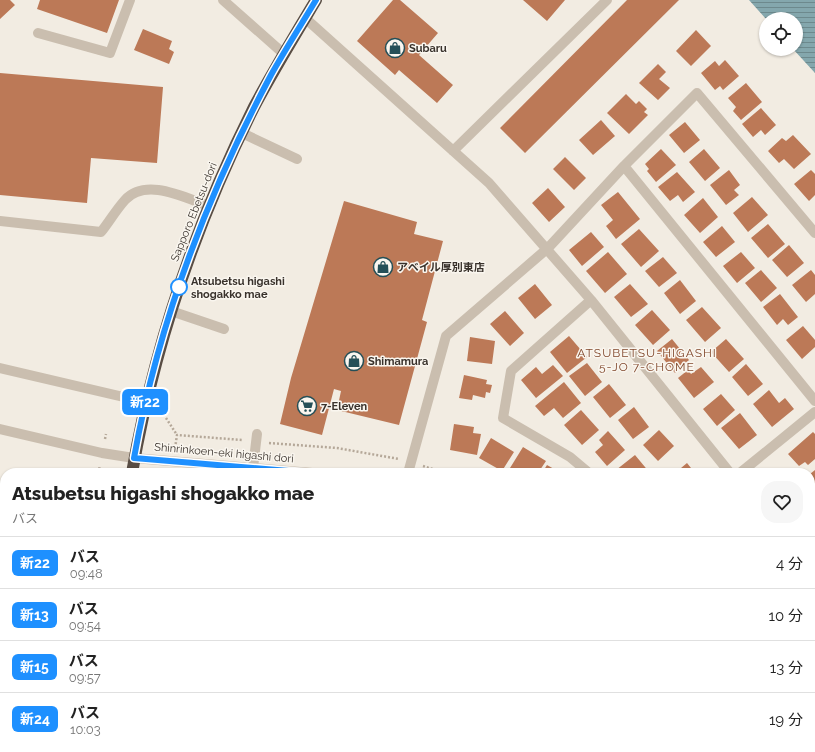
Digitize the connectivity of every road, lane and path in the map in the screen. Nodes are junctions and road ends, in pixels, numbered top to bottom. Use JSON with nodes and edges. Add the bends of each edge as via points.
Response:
{"nodes":[{"id":1,"x":130,"y":0,"type":"edge"},
{"id":2,"x":223,"y":0,"type":"edge"},
{"id":3,"x":316,"y":0,"type":"edge"},
{"id":4,"x":607,"y":0,"type":"edge"},
{"id":5,"x":305,"y":18,"type":"junction"},
{"id":6,"x":38,"y":33,"type":"dead end"},
{"id":7,"x":284,"y":54,"type":"junction"},
{"id":8,"x":242,"y":133,"type":"junction"},
{"id":9,"x":454,"y":151,"type":"junction"},
{"id":10,"x":297,"y":158,"type":"dead end"},
{"id":11,"x":624,"y":166,"type":"junction"},
{"id":12,"x":209,"y":206,"type":"junction"},
{"id":13,"x":0,"y":221,"type":"edge"},
{"id":14,"x":815,"y":233,"type":"edge"},
{"id":15,"x":548,"y":248,"type":"junction"},
{"id":16,"x":591,"y":300,"type":"junction"},
{"id":17,"x":171,"y":311,"type":"junction"},
{"id":18,"x":224,"y":330,"type":"dead end"},
{"id":19,"x":0,"y":368,"type":"edge"},
{"id":20,"x":815,"y":401,"type":"edge"},
{"id":21,"x":145,"y":402,"type":"junction"},
{"id":22,"x":815,"y":412,"type":"edge"},
{"id":23,"x":166,"y":418,"type":"dead end"},
{"id":24,"x":0,"y":429,"type":"edge"},
{"id":25,"x":177,"y":435,"type":"junction"},
{"id":26,"x":256,"y":438,"type":"junction"},
{"id":27,"x":176,"y":443,"type":"dead end"},
{"id":28,"x":134,"y":458,"type":"junction"},
{"id":29,"x":411,"y":462,"type":"junction"},
{"id":30,"x":133,"y":468,"type":"edge"},
{"id":31,"x":211,"y":468,"type":"edge"},
{"id":32,"x":253,"y":468,"type":"edge"},
{"id":33,"x":409,"y":468,"type":"edge"},
{"id":34,"x":430,"y":468,"type":"edge"},
{"id":35,"x":583,"y":468,"type":"edge"},
{"id":36,"x":726,"y":468,"type":"edge"},
{"id":37,"x":746,"y":468,"type":"edge"}],
"edges":[{"from":1,"to":6,"type":"street","via":[[110,53]]},
{"from":2,"to":7,"type":"street"},
{"from":3,"to":5,"type":"highway","name":"Sapporo Ebetsu-dori"},
{"from":4,"to":9,"type":"street"},
{"from":5,"to":7,"type":"highway","name":"Sapporo Ebetsu-dori"},
{"from":5,"to":9,"type":"street"},
{"from":7,"to":8,"type":"highway","name":"Sapporo Ebetsu-dori"},
{"from":8,"to":10,"type":"street"},
{"from":8,"to":12,"type":"highway","name":"Sapporo Ebetsu-dori"},
{"from":9,"to":15,"type":"street","via":[[489,183]]},
{"from":11,"to":14,"type":"street","via":[[697,93]]},
{"from":11,"to":15,"type":"street"},
{"from":11,"to":20,"type":"street"},
{"from":12,"to":13,"type":"street","via":[[160,189],[137,191],[126,199],[101,232]]},
{"from":12,"to":17,"type":"highway","name":"Sapporo Ebetsu-dori"},
{"from":15,"to":16,"type":"street"},
{"from":15,"to":29,"type":"street","via":[[446,336]]},
{"from":16,"to":35,"type":"street","via":[[512,371],[503,418]]},
{"from":16,"to":36,"type":"street"},
{"from":17,"to":18,"type":"street"},
{"from":17,"to":21,"type":"highway","name":"Sapporo Ebetsu-dori"},
{"from":19,"to":21,"type":"street"},
{"from":21,"to":28,"type":"highway","name":"Sapporo Ebetsu-dori"},
{"from":22,"to":37,"type":"street"},
{"from":23,"to":25,"type":"path"},
{"from":24,"to":28,"type":"street","name":"Shinrinkoen-eki higashi dori"},
{"from":25,"to":26,"type":"path"},
{"from":25,"to":27,"type":"path"},
{"from":26,"to":29,"type":"path","via":[[392,456]]},
{"from":26,"to":32,"type":"street"},
{"from":28,"to":30,"type":"highway","name":"Sapporo Ebetsu-dori"},
{"from":28,"to":31,"type":"street","name":"Shinrinkoen-eki higashi dori"},
{"from":29,"to":33,"type":"street"},
{"from":29,"to":34,"type":"path"}]}
